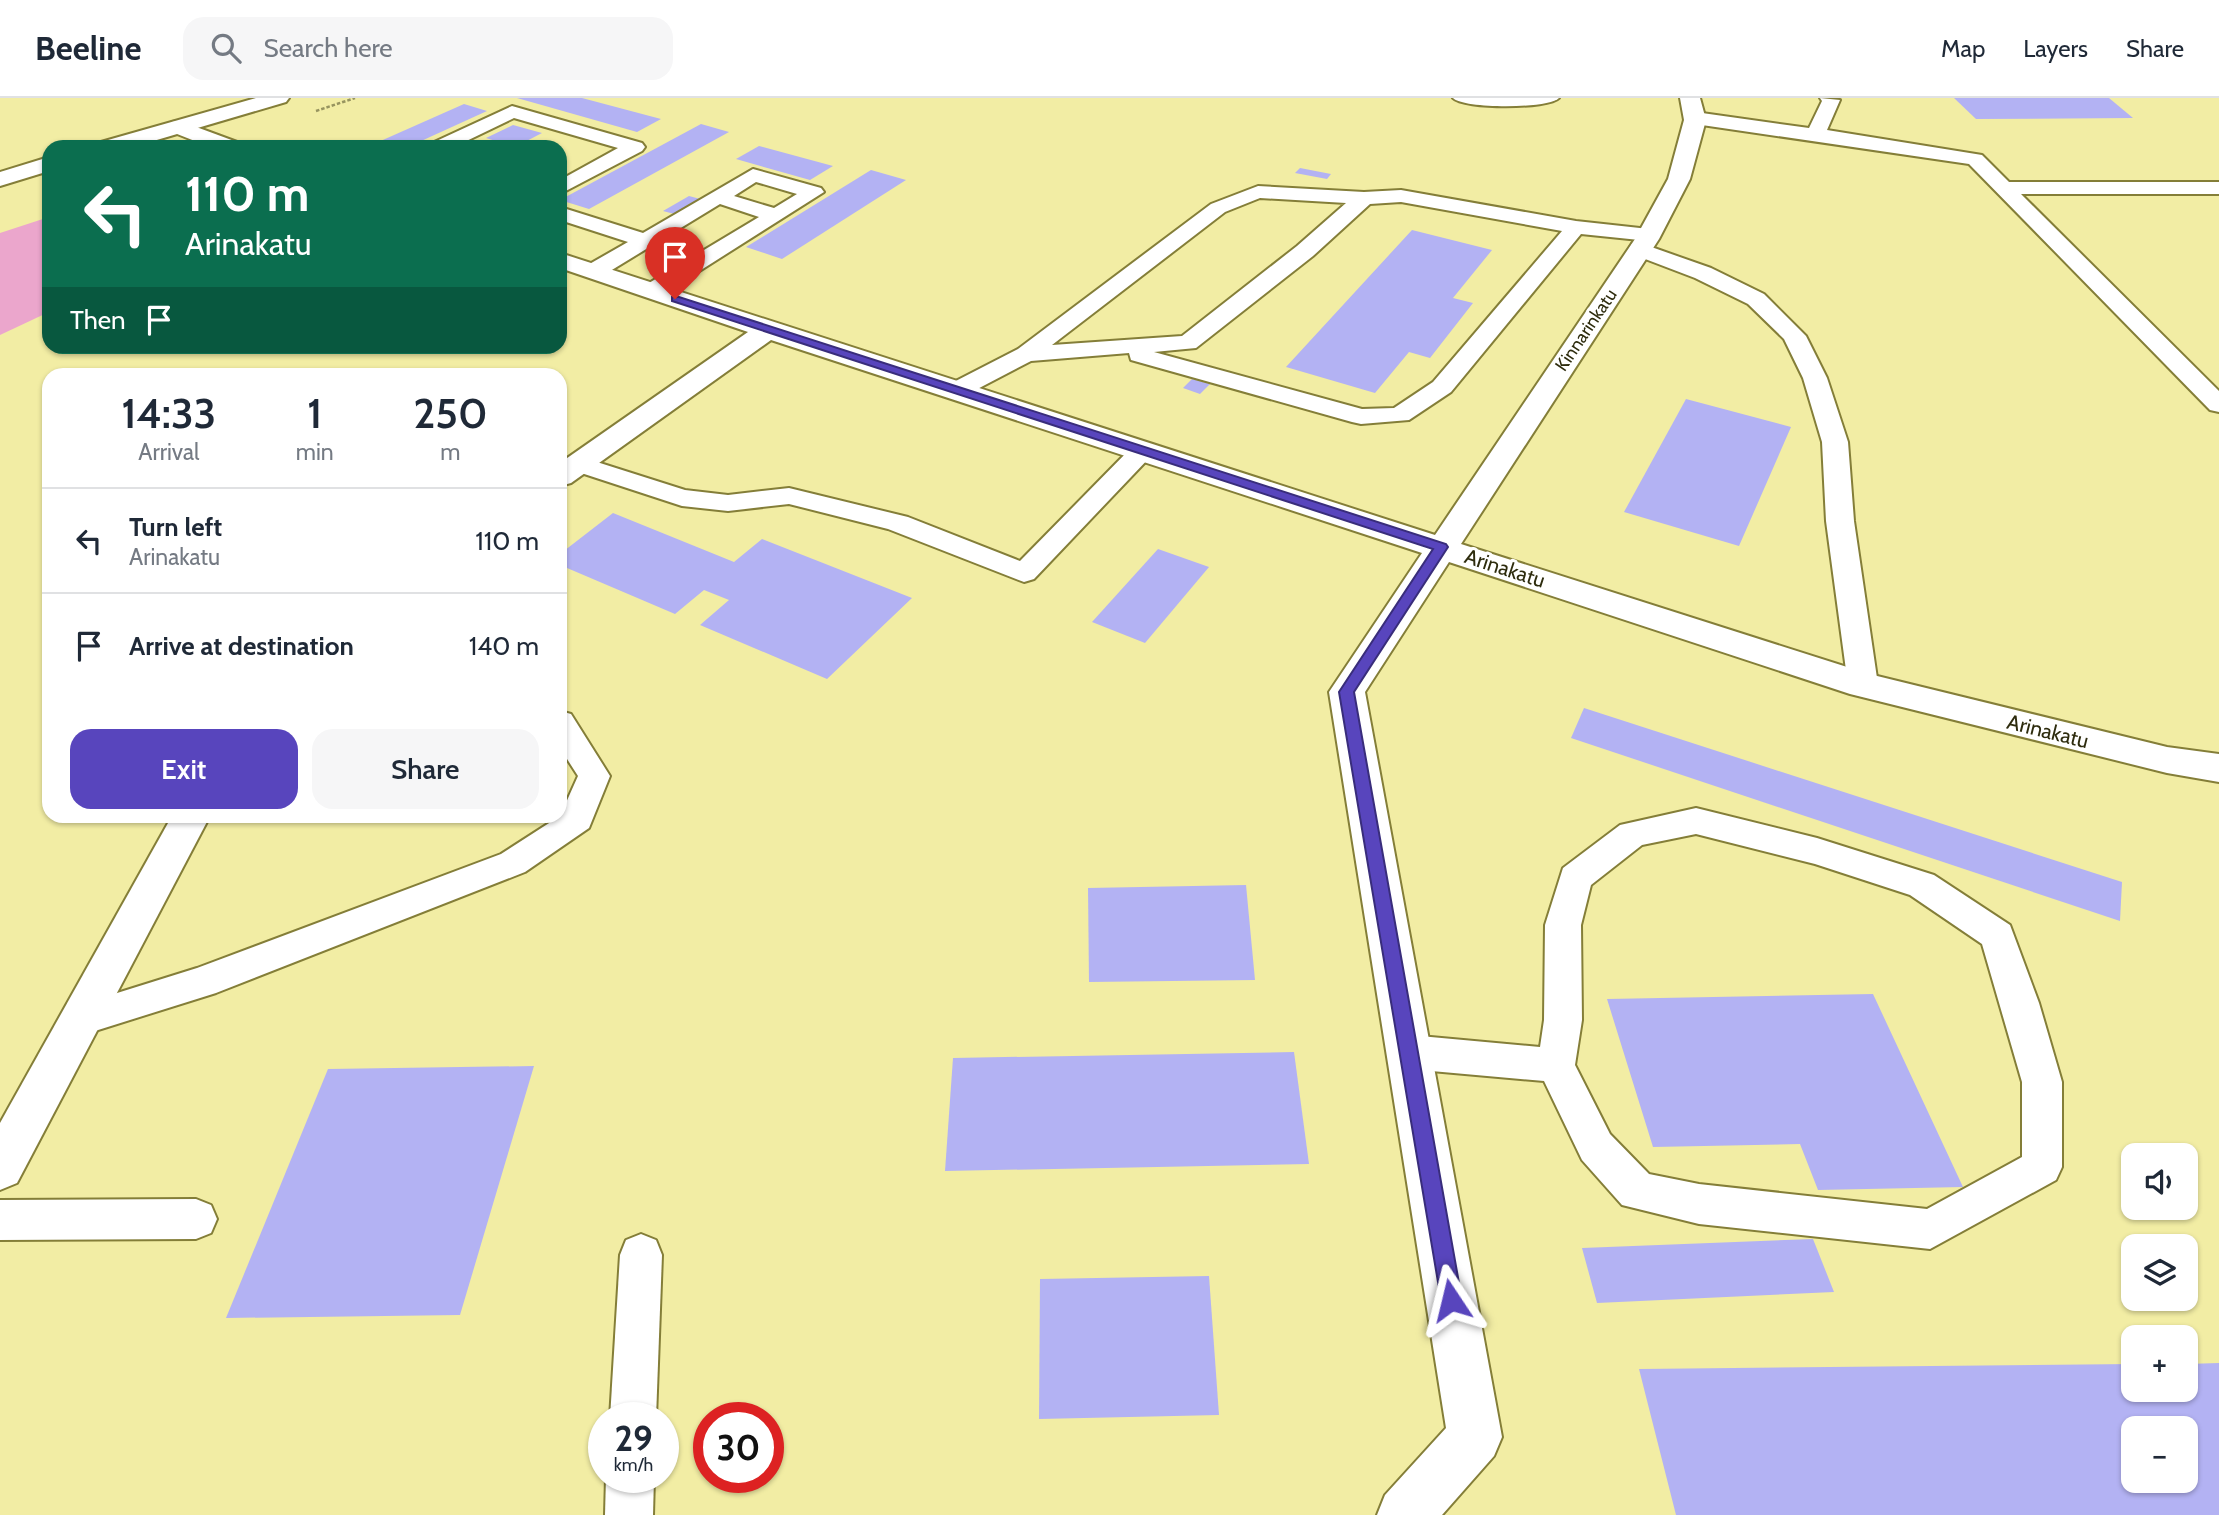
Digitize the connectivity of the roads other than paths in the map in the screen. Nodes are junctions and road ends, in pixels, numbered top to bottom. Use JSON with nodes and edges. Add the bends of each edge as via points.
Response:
{"nodes":[{"id":1,"x":279,"y":98,"type":"edge"},
{"id":2,"x":1462,"y":98,"type":"edge"},
{"id":3,"x":1549,"y":98,"type":"edge"},
{"id":4,"x":1829,"y":98,"type":"edge"},
{"id":5,"x":1693,"y":108,"type":"edge"},
{"id":6,"x":180,"y":127,"type":"junction"},
{"id":7,"x":1816,"y":134,"type":"junction"},
{"id":8,"x":134,"y":140,"type":"edge"},
{"id":9,"x":212,"y":140,"type":"edge"},
{"id":10,"x":454,"y":140,"type":"edge"},
{"id":11,"x":42,"y":166,"type":"edge"},
{"id":12,"x":0,"y":179,"type":"edge"},
{"id":13,"x":567,"y":184,"type":"edge"},
{"id":14,"x":2003,"y":188,"type":"junction"},
{"id":15,"x":2219,"y":188,"type":"edge"},
{"id":16,"x":718,"y":197,"type":"junction"},
{"id":17,"x":1364,"y":198,"type":"junction"},
{"id":18,"x":567,"y":215,"type":"edge"},
{"id":19,"x":775,"y":215,"type":"junction"},
{"id":20,"x":1576,"y":227,"type":"junction"},
{"id":21,"x":645,"y":240,"type":"junction"},
{"id":22,"x":1645,"y":242,"type":"junction"},
{"id":23,"x":567,"y":262,"type":"edge"},
{"id":24,"x":593,"y":271,"type":"junction"},
{"id":25,"x":652,"y":291,"type":"junction"},
{"id":26,"x":768,"y":330,"type":"junction"},
{"id":27,"x":1110,"y":346,"type":"junction"},
{"id":28,"x":1026,"y":354,"type":"junction"},
{"id":29,"x":955,"y":391,"type":"junction"},
{"id":30,"x":2219,"y":405,"type":"edge"},
{"id":31,"x":1142,"y":451,"type":"junction"},
{"id":32,"x":569,"y":471,"type":"edge"},
{"id":33,"x":1441,"y":547,"type":"junction"},
{"id":34,"x":1863,"y":685,"type":"junction"},
{"id":35,"x":567,"y":733,"type":"edge"},
{"id":36,"x":2219,"y":768,"type":"edge"},
{"id":37,"x":187,"y":823,"type":"edge"},
{"id":38,"x":79,"y":1020,"type":"junction"},
{"id":39,"x":1409,"y":1052,"type":"junction"},
{"id":40,"x":1556,"y":1065,"type":"junction"},
{"id":41,"x":0,"y":1168,"type":"edge"},
{"id":42,"x":196,"y":1219,"type":"dead end"},
{"id":43,"x":0,"y":1220,"type":"edge"},
{"id":44,"x":641,"y":1255,"type":"dead end"},
{"id":45,"x":634,"y":1402,"type":"edge"},
{"id":46,"x":630,"y":1493,"type":"edge"},
{"id":47,"x":1423,"y":1510,"type":"edge"},
{"id":48,"x":629,"y":1515,"type":"edge"}],
"edges":[{"from":1,"to":6,"type":"street"},
{"from":2,"to":3,"type":"lane"},
{"from":4,"to":7,"type":"lane"},
{"from":5,"to":7,"type":"lane"},
{"from":5,"to":22,"type":"street","name":"Kinnarinkatu","via":[[1679,179]]},
{"from":6,"to":8,"type":"street"},
{"from":6,"to":9,"type":"street"},
{"from":7,"to":14,"type":"lane","via":[[1975,159]]},
{"from":10,"to":13,"type":"lane","via":[[512,112],[635,147]]},
{"from":11,"to":12,"type":"street"},
{"from":14,"to":15,"type":"lane"},
{"from":14,"to":30,"type":"lane"},
{"from":16,"to":19,"type":"lane"},
{"from":16,"to":19,"type":"lane","via":[[753,175],[814,192]]},
{"from":16,"to":21,"type":"lane"},
{"from":17,"to":20,"type":"lane","via":[[1401,196]]},
{"from":17,"to":27,"type":"lane","via":[[1188,343]]},
{"from":17,"to":28,"type":"lane","via":[[1258,192],[1218,208]]},
{"from":18,"to":21,"type":"lane"},
{"from":19,"to":25,"type":"lane"},
{"from":20,"to":22,"type":"lane"},
{"from":20,"to":27,"type":"lane","via":[[1442,387],[1400,415],[1362,417]]},
{"from":21,"to":24,"type":"lane"},
{"from":22,"to":33,"type":"street","name":"Kinnarinkatu"},
{"from":22,"to":34,"type":"lane","via":[[1756,299],[1794,336],[1815,378],[1835,442],[1840,521]]},
{"from":23,"to":24,"type":"street","name":"Arinakatu"},
{"from":24,"to":25,"type":"street","name":"Arinakatu"},
{"from":25,"to":26,"type":"street","name":"Arinakatu"},
{"from":26,"to":29,"type":"street","name":"Arinakatu"},
{"from":26,"to":32,"type":"street"},
{"from":27,"to":28,"type":"lane"},
{"from":28,"to":29,"type":"lane"},
{"from":29,"to":31,"type":"street","name":"Arinakatu"},
{"from":31,"to":32,"type":"lane","via":[[1024,573],[898,523],[789,496],[727,503],[682,498]]},
{"from":31,"to":33,"type":"street","name":"Arinakatu"},
{"from":33,"to":34,"type":"street","name":"Arinakatu"},
{"from":33,"to":39,"type":"street","name":"Kinnarinkatu","via":[[1347,692]]},
{"from":34,"to":36,"type":"street","name":"Arinakatu","via":[[2167,760]]},
{"from":35,"to":38,"type":"lane","via":[[594,776],[577,820],[513,863],[203,982]]},
{"from":37,"to":38,"type":"street"},
{"from":38,"to":41,"type":"street"},
{"from":39,"to":40,"type":"lane"},
{"from":39,"to":47,"type":"street","name":"Kinnarinkatu","via":[[1475,1437]]},
{"from":40,"to":40,"type":"lane","via":[[1563,1020],[1563,925],[1575,878],[1632,834],[1696,821],[1816,851],[1922,886],[1997,935],[2042,1082],[2042,1167],[1930,1229],[1699,1204],[1637,1191],[1596,1147]]},
{"from":42,"to":43,"type":"lane"},
{"from":44,"to":45,"type":"lane"},
{"from":46,"to":48,"type":"lane"}]}
